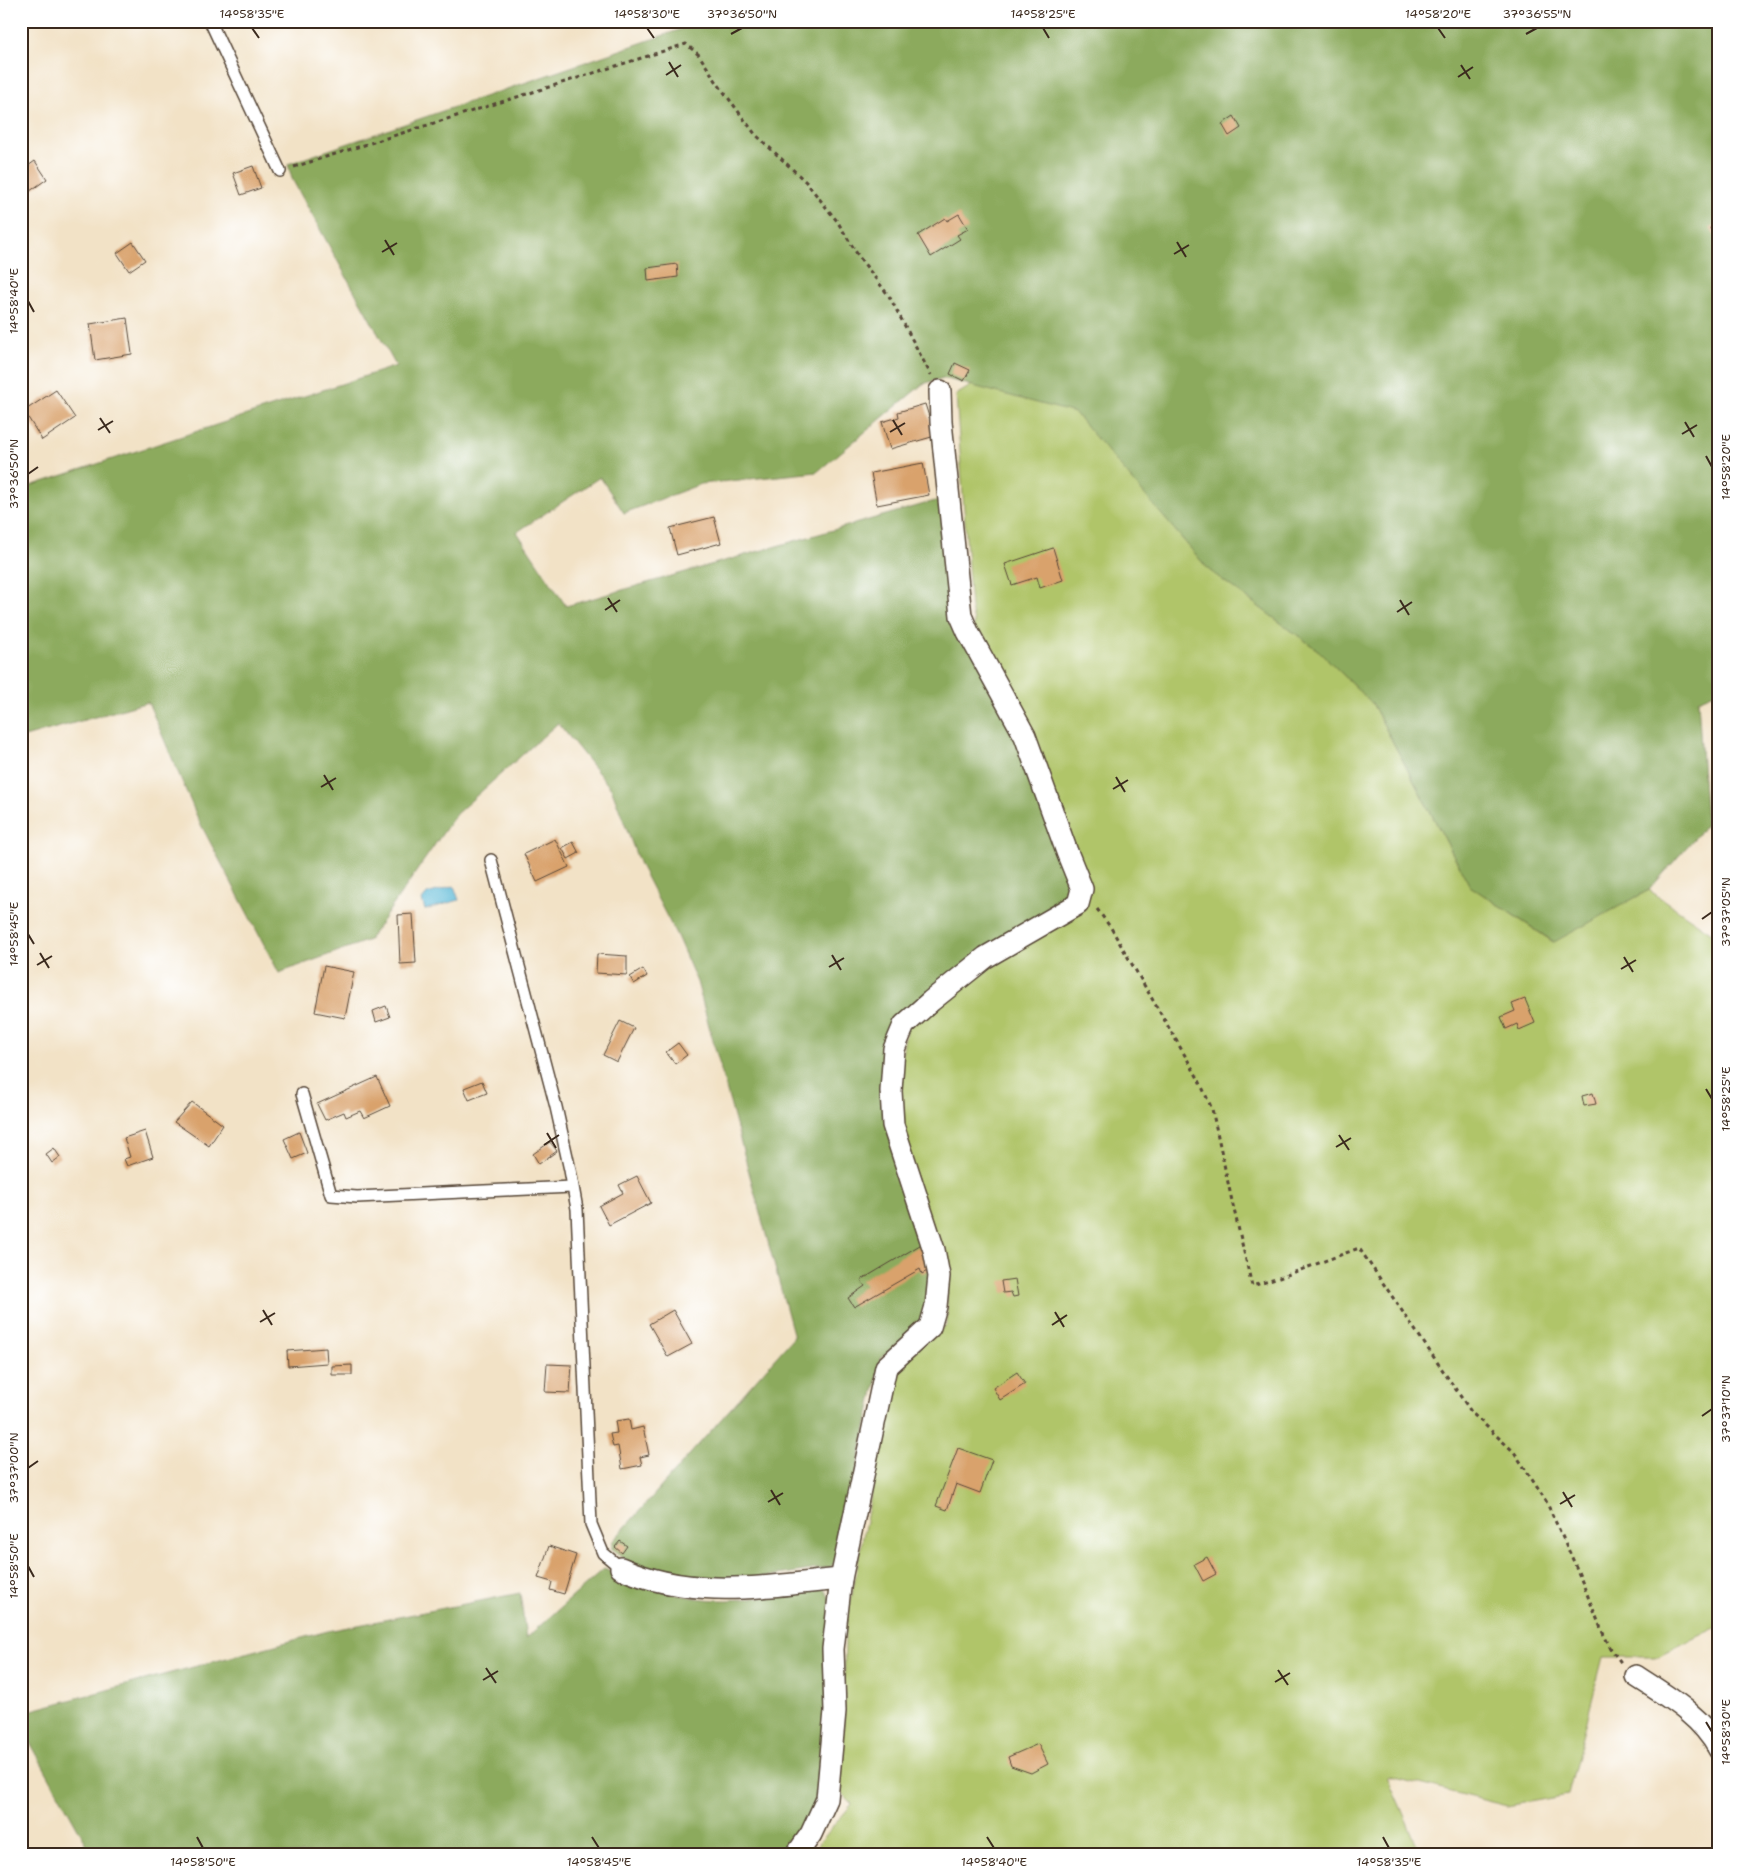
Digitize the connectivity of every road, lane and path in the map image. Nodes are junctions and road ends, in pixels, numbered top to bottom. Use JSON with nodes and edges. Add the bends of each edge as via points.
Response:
{"nodes":[{"id":1,"x":210,"y":21,"type":"edge"},
{"id":2,"x":280,"y":171,"type":"joint"},
{"id":3,"x":940,"y":391,"type":"joint"},
{"id":4,"x":491,"y":860,"type":"dead end"},
{"id":5,"x":1082,"y":889,"type":"junction"},
{"id":6,"x":302,"y":1094,"type":"dead end"},
{"id":7,"x":572,"y":1187,"type":"junction"},
{"id":8,"x":621,"y":1568,"type":"joint"},
{"id":9,"x":841,"y":1580,"type":"junction"},
{"id":10,"x":1636,"y":1676,"type":"joint"},
{"id":11,"x":1719,"y":1749,"type":"edge"},
{"id":12,"x":797,"y":1854,"type":"edge"}],
"edges":[{"from":1,"to":2,"type":"lane"},
{"from":2,"to":3,"type":"path","via":[[686,44],[699,55],[755,134],[806,182],[837,221],[859,258],[889,296]]},
{"from":3,"to":5,"type":"street","via":[[961,616],[1025,736]]},
{"from":4,"to":7,"type":"lane","via":[[556,1107]]},
{"from":5,"to":9,"type":"street","via":[[1078,904],[986,957],[930,1001],[904,1025],[894,1049],[893,1126],[934,1250],[939,1276],[930,1327],[886,1367]]},
{"from":5,"to":10,"type":"path","via":[[1111,928],[1198,1078],[1212,1109],[1252,1286],[1359,1248],[1472,1413],[1514,1452],[1546,1501],[1611,1649]]},
{"from":6,"to":7,"type":"lane","via":[[331,1195],[357,1197]]},
{"from":7,"to":8,"type":"lane","via":[[577,1209],[591,1524],[603,1553]]},
{"from":8,"to":9,"type":"street","via":[[643,1578],[726,1590]]},
{"from":9,"to":12,"type":"street","via":[[833,1649],[835,1711],[827,1799],[811,1834]]},
{"from":10,"to":11,"type":"street","via":[[1689,1713]]}]}
